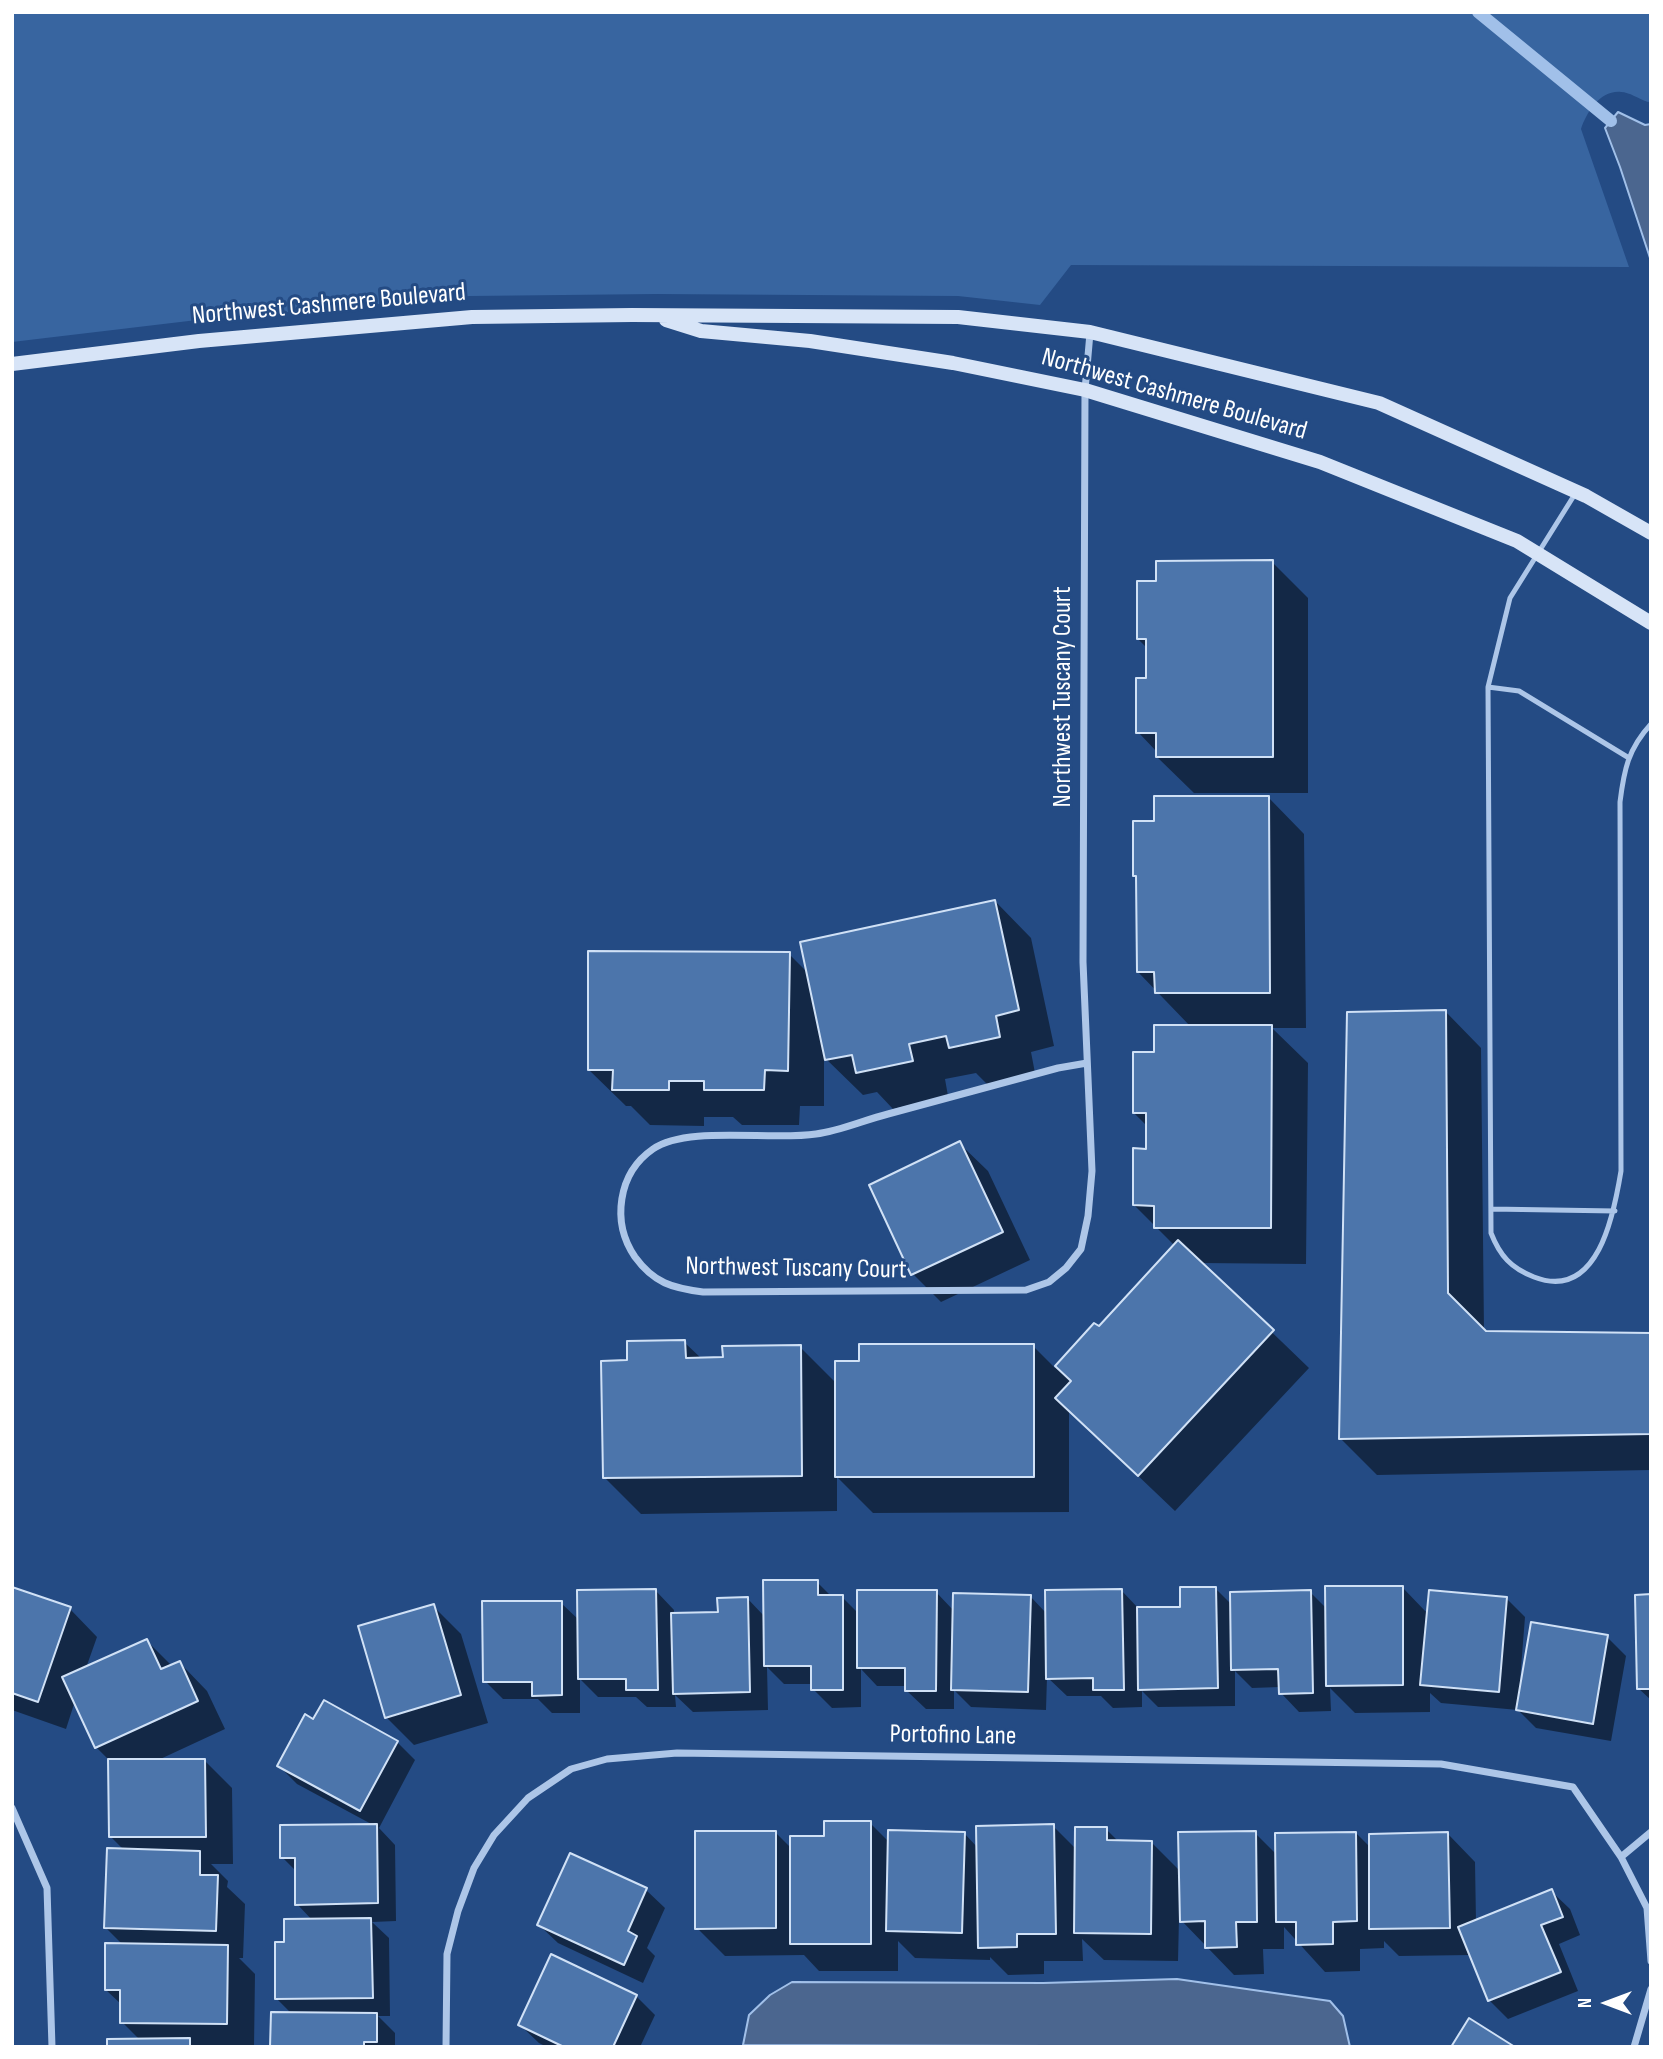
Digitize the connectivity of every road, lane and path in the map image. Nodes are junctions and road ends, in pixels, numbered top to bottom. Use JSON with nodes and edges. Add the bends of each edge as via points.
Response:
{"nodes":[{"id":1,"x":652,"y":315,"type":"junction"},
{"id":2,"x":1090,"y":332,"type":"junction"},
{"id":3,"x":12,"y":364,"type":"edge"},
{"id":4,"x":1085,"y":390,"type":"junction"},
{"id":5,"x":1576,"y":492,"type":"junction"},
{"id":6,"x":1651,"y":533,"type":"edge"},
{"id":7,"x":1539,"y":554,"type":"junction"},
{"id":8,"x":1651,"y":623,"type":"edge"},
{"id":9,"x":1488,"y":687,"type":"junction"},
{"id":10,"x":1651,"y":724,"type":"edge"},
{"id":11,"x":1629,"y":758,"type":"junction"},
{"id":12,"x":1087,"y":1063,"type":"junction"},
{"id":13,"x":1491,"y":1209,"type":"junction"},
{"id":14,"x":1615,"y":1211,"type":"junction"},
{"id":15,"x":12,"y":1808,"type":"edge"},
{"id":16,"x":1651,"y":1832,"type":"edge"},
{"id":17,"x":1621,"y":1857,"type":"junction"},
{"id":18,"x":1649,"y":1907,"type":"edge"},
{"id":19,"x":1651,"y":1961,"type":"edge"},
{"id":20,"x":1651,"y":1989,"type":"edge"},
{"id":21,"x":52,"y":2047,"type":"edge"},
{"id":22,"x":446,"y":2047,"type":"edge"},
{"id":23,"x":1634,"y":2047,"type":"edge"}],
"edges":[{"from":1,"to":2,"type":"street","name":"Northwest Cashmere Boulevard","via":[[958,317]]},
{"from":1,"to":3,"type":"street","name":"Northwest Cashmere Boulevard","via":[[472,317],[199,341]]},
{"from":1,"to":4,"type":"street","name":"Northwest Cashmere Boulevard","via":[[701,331],[810,341]]},
{"from":2,"to":4,"type":"street","name":"Northwest Tuscany Court"},
{"from":2,"to":5,"type":"street","name":"Northwest Cashmere Boulevard","via":[[1379,402]]},
{"from":4,"to":7,"type":"street","name":"Northwest Cashmere Boulevard","via":[[1320,462]]},
{"from":4,"to":12,"type":"street","name":"Northwest Tuscany Court","via":[[1083,962]]},
{"from":5,"to":6,"type":"street","name":"Northwest Cashmere Boulevard"},
{"from":5,"to":7,"type":"lane"},
{"from":7,"to":8,"type":"street","name":"Northwest Cashmere Boulevard"},
{"from":7,"to":9,"type":"lane","via":[[1510,598]]},
{"from":9,"to":11,"type":"lane","via":[[1519,691]]},
{"from":9,"to":13,"type":"lane"},
{"from":10,"to":11,"type":"lane","via":[[1637,739]]},
{"from":11,"to":14,"type":"lane","via":[[1620,802],[1621,1171]]},
{"from":12,"to":12,"type":"street","name":"Northwest Tuscany Court","via":[[818,1134],[684,1137],[655,1147],[636,1163],[624,1185],[620,1211],[624,1237],[652,1276],[674,1289],[1001,1292],[1049,1282],[1081,1249],[1088,1216],[1092,1171]]},
{"from":13,"to":14,"type":"lane"},
{"from":13,"to":14,"type":"lane","via":[[1491,1233],[1499,1253],[1522,1273],[1544,1281],[1568,1279],[1584,1271]]},
{"from":15,"to":21,"type":"street","via":[[47,1888]]},
{"from":16,"to":17,"type":"street"},
{"from":17,"to":18,"type":"street","name":"Portofino Lane"},
{"from":17,"to":22,"type":"street","name":"Portofino Lane","via":[[1573,1787],[1441,1764],[677,1753],[607,1759],[571,1769],[528,1798],[494,1835],[474,1868],[447,1954]]},
{"from":18,"to":19,"type":"street","name":"Portofino Lane"},
{"from":20,"to":23,"type":"street"}]}
